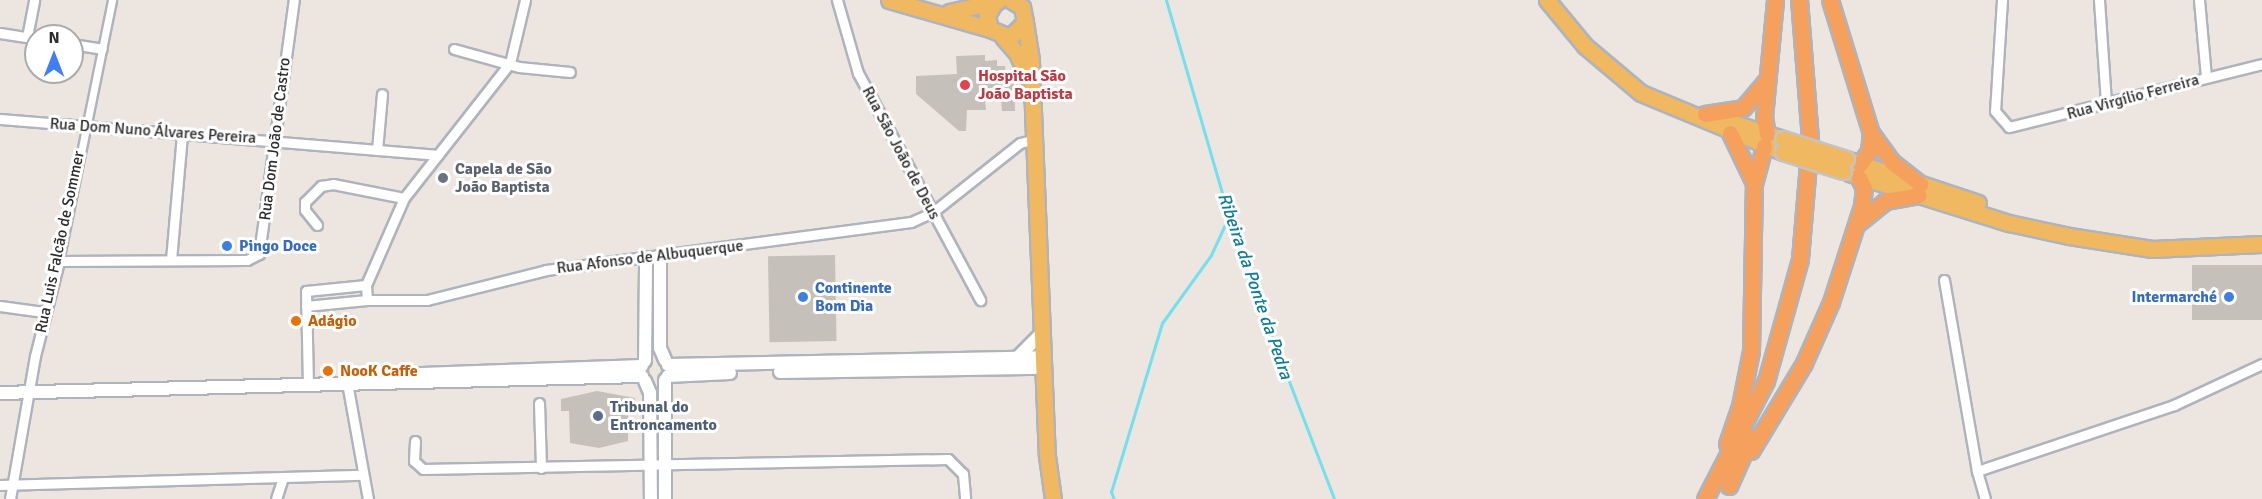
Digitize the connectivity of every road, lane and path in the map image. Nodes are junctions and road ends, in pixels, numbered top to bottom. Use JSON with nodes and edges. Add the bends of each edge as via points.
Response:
{"nodes":[{"id":1,"x":34,"y":0,"type":"edge"},
{"id":2,"x":112,"y":0,"type":"edge"},
{"id":3,"x":294,"y":0,"type":"edge"},
{"id":4,"x":525,"y":0,"type":"edge"},
{"id":5,"x":837,"y":0,"type":"edge"},
{"id":6,"x":889,"y":0,"type":"edge"},
{"id":7,"x":1011,"y":0,"type":"edge"},
{"id":8,"x":1546,"y":0,"type":"edge"},
{"id":9,"x":1775,"y":0,"type":"edge"},
{"id":10,"x":1799,"y":0,"type":"edge"},
{"id":11,"x":1809,"y":0,"type":"edge"},
{"id":12,"x":1830,"y":0,"type":"edge"},
{"id":13,"x":2002,"y":0,"type":"edge"},
{"id":14,"x":2099,"y":0,"type":"edge"},
{"id":15,"x":2199,"y":0,"type":"edge"},
{"id":16,"x":998,"y":1,"type":"edge"},
{"id":17,"x":1026,"y":12,"type":"edge"},
{"id":18,"x":943,"y":13,"type":"junction"},
{"id":19,"x":32,"y":24,"type":"edge"},
{"id":20,"x":0,"y":33,"type":"edge"},
{"id":21,"x":996,"y":33,"type":"junction"},
{"id":22,"x":24,"y":37,"type":"edge"},
{"id":23,"x":84,"y":46,"type":"edge"},
{"id":24,"x":102,"y":49,"type":"junction"},
{"id":25,"x":454,"y":49,"type":"dead end"},
{"id":26,"x":510,"y":63,"type":"junction"},
{"id":27,"x":2262,"y":64,"type":"edge"},
{"id":28,"x":570,"y":72,"type":"dead end"},
{"id":29,"x":1616,"y":74,"type":"junction"},
{"id":30,"x":2206,"y":77,"type":"junction"},
{"id":31,"x":1767,"y":79,"type":"junction"},
{"id":32,"x":1029,"y":82,"type":"junction"},
{"id":33,"x":382,"y":94,"type":"dead end"},
{"id":34,"x":2106,"y":104,"type":"junction"},
{"id":35,"x":1705,"y":114,"type":"junction"},
{"id":36,"x":0,"y":119,"type":"edge"},
{"id":37,"x":85,"y":126,"type":"junction"},
{"id":38,"x":1730,"y":133,"type":"junction"},
{"id":39,"x":1871,"y":133,"type":"junction"},
{"id":40,"x":182,"y":135,"type":"junction"},
{"id":41,"x":1032,"y":140,"type":"junction"},
{"id":42,"x":1765,"y":140,"type":"junction"},
{"id":43,"x":274,"y":141,"type":"junction"},
{"id":44,"x":377,"y":150,"type":"junction"},
{"id":45,"x":438,"y":155,"type":"junction"},
{"id":46,"x":1852,"y":168,"type":"junction"},
{"id":47,"x":1754,"y":184,"type":"junction"},
{"id":48,"x":1919,"y":190,"type":"junction"},
{"id":49,"x":404,"y":198,"type":"junction"},
{"id":50,"x":933,"y":212,"type":"junction"},
{"id":51,"x":1857,"y":224,"type":"junction"},
{"id":52,"x":317,"y":225,"type":"dead end"},
{"id":53,"x":2262,"y":244,"type":"edge"},
{"id":54,"x":660,"y":257,"type":"junction"},
{"id":55,"x":646,"y":258,"type":"junction"},
{"id":56,"x":171,"y":260,"type":"junction"},
{"id":57,"x":59,"y":261,"type":"junction"},
{"id":58,"x":1944,"y":280,"type":"dead end"},
{"id":59,"x":366,"y":285,"type":"junction"},
{"id":60,"x":367,"y":300,"type":"junction"},
{"id":61,"x":980,"y":300,"type":"dead end"},
{"id":62,"x":0,"y":306,"type":"edge"},
{"id":63,"x":306,"y":306,"type":"junction"},
{"id":64,"x":44,"y":312,"type":"junction"},
{"id":65,"x":1040,"y":335,"type":"junction"},
{"id":66,"x":1020,"y":362,"type":"junction"},
{"id":67,"x":1043,"y":363,"type":"junction"},
{"id":68,"x":2262,"y":364,"type":"edge"},
{"id":69,"x":666,"y":370,"type":"junction"},
{"id":70,"x":644,"y":371,"type":"junction"},
{"id":71,"x":346,"y":381,"type":"junction"},
{"id":72,"x":308,"y":382,"type":"junction"},
{"id":73,"x":0,"y":385,"type":"edge"},
{"id":74,"x":30,"y":388,"type":"junction"},
{"id":75,"x":0,"y":393,"type":"edge"},
{"id":76,"x":1044,"y":396,"type":"junction"},
{"id":77,"x":539,"y":404,"type":"dead end"},
{"id":78,"x":415,"y":441,"type":"dead end"},
{"id":79,"x":651,"y":465,"type":"junction"},
{"id":80,"x":664,"y":465,"type":"junction"},
{"id":81,"x":542,"y":468,"type":"junction"},
{"id":82,"x":1977,"y":471,"type":"junction"},
{"id":83,"x":363,"y":475,"type":"junction"},
{"id":84,"x":283,"y":477,"type":"junction"},
{"id":85,"x":0,"y":484,"type":"edge"},
{"id":86,"x":10,"y":484,"type":"junction"},
{"id":87,"x":1728,"y":486,"type":"junction"},
{"id":88,"x":10,"y":499,"type":"edge"},
{"id":89,"x":276,"y":499,"type":"edge"},
{"id":90,"x":368,"y":499,"type":"edge"},
{"id":91,"x":651,"y":499,"type":"edge"},
{"id":92,"x":665,"y":499,"type":"edge"},
{"id":93,"x":965,"y":499,"type":"edge"},
{"id":94,"x":1053,"y":499,"type":"edge"},
{"id":95,"x":1705,"y":499,"type":"edge"},
{"id":96,"x":1720,"y":499,"type":"edge"},
{"id":97,"x":1985,"y":499,"type":"edge"}],
"edges":[{"from":1,"to":19,"type":"street"},
{"from":2,"to":24,"type":"street","name":"Rua Luis Falcão de Sommer"},
{"from":3,"to":43,"type":"street","name":"Rua Dom João de Castro"},
{"from":4,"to":26,"type":"street"},
{"from":5,"to":50,"type":"street","name":"Rua São João de Deus","via":[[858,73]]},
{"from":6,"to":18,"type":"main road"},
{"from":7,"to":17,"type":"main road"},
{"from":8,"to":29,"type":"main road","via":[[1572,32]]},
{"from":9,"to":31,"type":"highway"},
{"from":10,"to":95,"type":"highway","via":[[1810,139],[1800,259],[1766,381]]},
{"from":11,"to":87,"type":"highway","via":[[1819,142],[1812,247],[1779,372]]},
{"from":12,"to":39,"type":"highway"},
{"from":13,"to":34,"type":"street","name":"Rua Virgílio Ferreira","via":[[1995,111],[2003,126],[2031,125]]},
{"from":14,"to":34,"type":"street"},
{"from":15,"to":30,"type":"street"},
{"from":16,"to":18,"type":"main road"},
{"from":16,"to":21,"type":"main road","via":[[987,15]]},
{"from":17,"to":21,"type":"main road","via":[[1017,34]]},
{"from":17,"to":32,"type":"main road"},
{"from":18,"to":21,"type":"main road"},
{"from":20,"to":22,"type":"street"},
{"from":21,"to":32,"type":"main road","via":[[1017,53]]},
{"from":23,"to":24,"type":"street"},
{"from":24,"to":37,"type":"street","name":"Rua Luis Falcão de Sommer"},
{"from":25,"to":26,"type":"street"},
{"from":26,"to":28,"type":"street"},
{"from":26,"to":45,"type":"street"},
{"from":27,"to":30,"type":"street","name":"Rua Virgílio Ferreira"},
{"from":29,"to":35,"type":"main road"},
{"from":29,"to":38,"type":"main road","via":[[1653,101]]},
{"from":30,"to":34,"type":"street","name":"Rua Virgílio Ferreira"},
{"from":31,"to":35,"type":"highway","via":[[1743,108]]},
{"from":31,"to":42,"type":"highway"},
{"from":32,"to":41,"type":"main road"},
{"from":33,"to":44,"type":"street"},
{"from":35,"to":42,"type":"main road"},
{"from":36,"to":37,"type":"street","name":"Rua Dom Nuno Álvares Pereira"},
{"from":37,"to":40,"type":"street","name":"Rua Dom Nuno Álvares Pereira"},
{"from":37,"to":57,"type":"street","name":"Rua Luis Falcão de Sommer"},
{"from":38,"to":42,"type":"main road"},
{"from":38,"to":47,"type":"highway"},
{"from":39,"to":46,"type":"highway","via":[[1869,150]]},
{"from":39,"to":48,"type":"highway"},
{"from":40,"to":43,"type":"street","name":"Rua Dom Nuno Álvares Pereira"},
{"from":40,"to":56,"type":"street"},
{"from":41,"to":50,"type":"street","name":"Rua Afonso de Albuquerque","via":[[1020,143]]},
{"from":41,"to":65,"type":"main road"},
{"from":42,"to":46,"type":"main road","bridge":true},
{"from":42,"to":47,"type":"highway"},
{"from":43,"to":44,"type":"street","name":"Rua Dom Nuno Álvares Pereira"},
{"from":43,"to":56,"type":"street","name":"Rua Dom João de Castro","via":[[259,254],[250,260]]},
{"from":44,"to":45,"type":"street","name":"Rua Dom Nuno Álvares Pereira"},
{"from":45,"to":49,"type":"street"},
{"from":46,"to":48,"type":"main road"},
{"from":46,"to":51,"type":"highway","via":[[1864,192]]},
{"from":47,"to":95,"type":"highway","via":[[1755,290],[1748,371],[1736,421]]},
{"from":48,"to":51,"type":"highway","via":[[1885,201]]},
{"from":48,"to":53,"type":"main road","via":[[2068,236],[2152,249]]},
{"from":49,"to":52,"type":"street","via":[[333,184],[321,186],[305,202],[305,210]]},
{"from":49,"to":59,"type":"street"},
{"from":50,"to":54,"type":"street","name":"Rua Afonso de Albuquerque","via":[[911,222]]},
{"from":50,"to":61,"type":"street","name":"Rua São João de Deus"},
{"from":51,"to":87,"type":"highway","via":[[1814,344]]},
{"from":54,"to":55,"type":"street","name":"Rua Afonso de Albuquerque"},
{"from":54,"to":69,"type":"street","via":[[660,348]]},
{"from":55,"to":60,"type":"street","name":"Rua Afonso de Albuquerque","via":[[546,270],[427,300]]},
{"from":55,"to":70,"type":"street"},
{"from":56,"to":57,"type":"street","name":"Rua Dom João de Castro"},
{"from":57,"to":64,"type":"street","name":"Rua Luis Falcão de Sommer"},
{"from":58,"to":82,"type":"street"},
{"from":59,"to":60,"type":"street"},
{"from":59,"to":63,"type":"street","via":[[306,291]]},
{"from":60,"to":63,"type":"street","name":"Rua Afonso de Albuquerque"},
{"from":62,"to":64,"type":"street"},
{"from":63,"to":72,"type":"street"},
{"from":64,"to":74,"type":"street","name":"Rua Luis Falcão de Sommer"},
{"from":65,"to":66,"type":"street"},
{"from":65,"to":67,"type":"main road"},
{"from":66,"to":67,"type":"street"},
{"from":66,"to":69,"type":"street"},
{"from":66,"to":76,"type":"street"},
{"from":67,"to":76,"type":"main road"},
{"from":68,"to":82,"type":"street","via":[[2174,405]]},
{"from":69,"to":70,"type":"street","via":[[657,357]]},
{"from":69,"to":70,"type":"street","via":[[658,384]]},
{"from":69,"to":80,"type":"street"},
{"from":70,"to":71,"type":"street"},
{"from":70,"to":79,"type":"street"},
{"from":71,"to":72,"type":"street"},
{"from":71,"to":83,"type":"street"},
{"from":72,"to":74,"type":"street"},
{"from":73,"to":74,"type":"street"},
{"from":74,"to":75,"type":"street"},
{"from":74,"to":86,"type":"street","name":"Rua Luis Falcão de Sommer"},
{"from":76,"to":94,"type":"main road"},
{"from":77,"to":81,"type":"street"},
{"from":78,"to":81,"type":"street","via":[[414,461],[423,469]]},
{"from":79,"to":80,"type":"street"},
{"from":79,"to":81,"type":"street"},
{"from":79,"to":91,"type":"street"},
{"from":80,"to":92,"type":"street"},
{"from":80,"to":93,"type":"street","via":[[948,459],[959,464]]},
{"from":82,"to":97,"type":"street"},
{"from":83,"to":84,"type":"street"},
{"from":83,"to":90,"type":"street"},
{"from":84,"to":86,"type":"street"},
{"from":84,"to":89,"type":"street"},
{"from":85,"to":86,"type":"street"},
{"from":86,"to":88,"type":"street","name":"Rua Luis Falcão de Sommer"},
{"from":87,"to":96,"type":"highway"}]}
